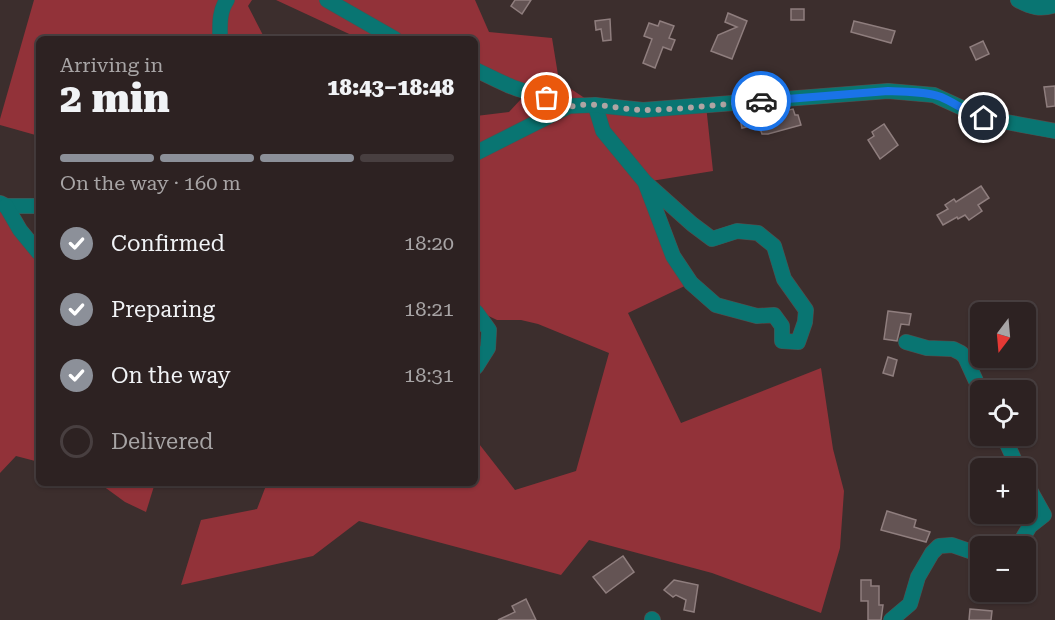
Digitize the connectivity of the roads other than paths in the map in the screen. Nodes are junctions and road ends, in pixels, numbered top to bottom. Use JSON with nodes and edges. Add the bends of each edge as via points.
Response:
{"nodes":[{"id":1,"x":227,"y":0,"type":"edge"},
{"id":2,"x":327,"y":0,"type":"edge"},
{"id":3,"x":1018,"y":0,"type":"edge"},
{"id":4,"x":1055,"y":5,"type":"edge"},
{"id":5,"x":220,"y":36,"type":"edge"},
{"id":6,"x":390,"y":36,"type":"edge"},
{"id":7,"x":478,"y":71,"type":"edge"},
{"id":8,"x":595,"y":105,"type":"junction"},
{"id":9,"x":559,"y":111,"type":"junction"},
{"id":10,"x":1055,"y":131,"type":"edge"},
{"id":11,"x":478,"y":152,"type":"edge"},
{"id":12,"x":645,"y":182,"type":"junction"},
{"id":13,"x":3,"y":204,"type":"edge"},
{"id":14,"x":36,"y":206,"type":"edge"},
{"id":15,"x":36,"y":250,"type":"edge"},
{"id":16,"x":478,"y":315,"type":"edge"},
{"id":17,"x":906,"y":342,"type":"dead end"},
{"id":18,"x":478,"y":364,"type":"edge"},
{"id":19,"x":976,"y":380,"type":"edge"},
{"id":20,"x":1036,"y":501,"type":"edge"},
{"id":21,"x":1036,"y":521,"type":"edge"},
{"id":22,"x":970,"y":551,"type":"edge"},
{"id":23,"x":891,"y":620,"type":"edge"}],
"edges":[{"from":1,"to":5,"type":"street","via":[[220,20]]},
{"from":2,"to":6,"type":"street"},
{"from":3,"to":4,"type":"street","via":[[1037,8]]},
{"from":7,"to":9,"type":"street","via":[[540,95],[553,102]]},
{"from":8,"to":9,"type":"street","via":[[569,106]]},
{"from":8,"to":10,"type":"street","via":[[643,110],[888,91],[934,95],[984,118]]},
{"from":8,"to":12,"type":"street","via":[[603,131]]},
{"from":9,"to":11,"type":"street"},
{"from":12,"to":12,"type":"street","via":[[673,256],[691,283],[716,305],[756,316],[774,315],[782,326],[782,341],[798,342],[806,310],[784,279],[774,246],[758,232],[737,231],[712,239]]},
{"from":13,"to":14,"type":"street"},
{"from":13,"to":15,"type":"street"},
{"from":16,"to":18,"type":"street","via":[[489,330],[488,348]]},
{"from":17,"to":19,"type":"street","via":[[961,352]]},
{"from":20,"to":21,"type":"street","via":[[1044,515]]},
{"from":22,"to":23,"type":"street","via":[[952,545],[939,546],[918,577],[910,604]]}]}
